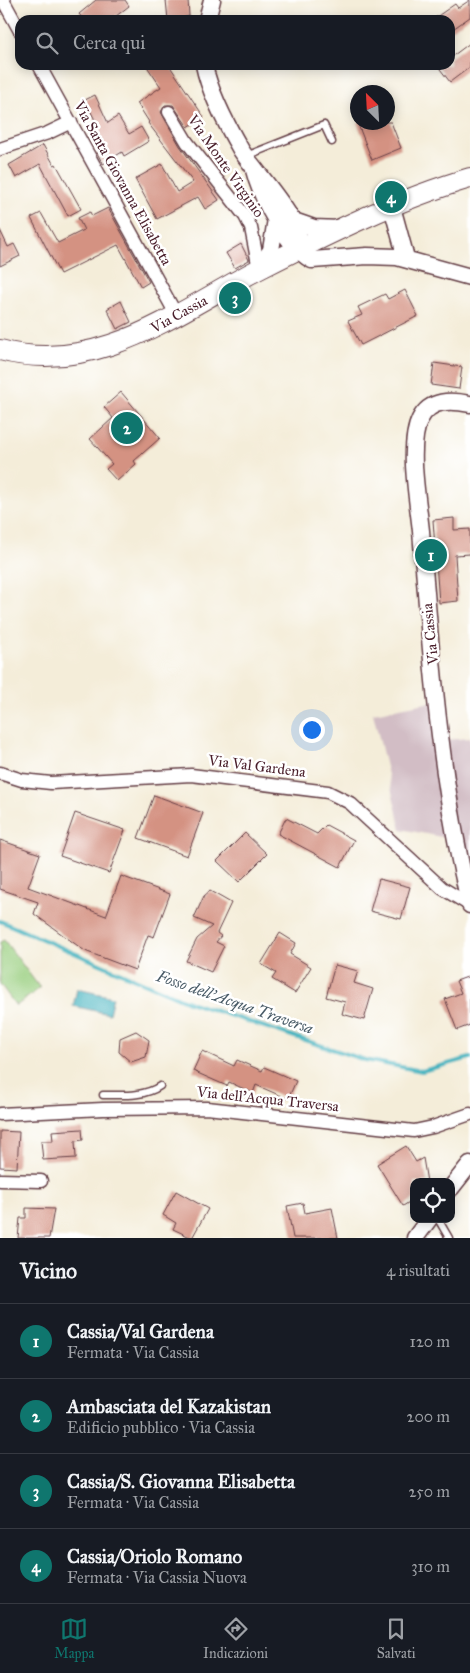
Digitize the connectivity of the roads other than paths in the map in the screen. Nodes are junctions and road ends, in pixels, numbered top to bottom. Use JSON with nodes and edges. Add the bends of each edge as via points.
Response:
{"nodes":[{"id":1,"x":3,"y":0,"type":"edge"},
{"id":2,"x":212,"y":0,"type":"edge"},
{"id":3,"x":208,"y":15,"type":"edge"},
{"id":4,"x":15,"y":22,"type":"edge"},
{"id":5,"x":42,"y":70,"type":"edge"},
{"id":6,"x":206,"y":70,"type":"edge"},
{"id":7,"x":169,"y":112,"type":"dead end"},
{"id":8,"x":71,"y":122,"type":"junction"},
{"id":9,"x":332,"y":142,"type":"dead end"},
{"id":10,"x":0,"y":149,"type":"edge"},
{"id":11,"x":245,"y":156,"type":"junction"},
{"id":12,"x":470,"y":178,"type":"edge"},
{"id":13,"x":392,"y":207,"type":"junction"},
{"id":14,"x":284,"y":219,"type":"junction"},
{"id":15,"x":341,"y":229,"type":"junction"},
{"id":16,"x":298,"y":250,"type":"junction"},
{"id":17,"x":406,"y":258,"type":"junction"},
{"id":18,"x":259,"y":269,"type":"junction"},
{"id":19,"x":470,"y":277,"type":"edge"},
{"id":20,"x":177,"y":316,"type":"junction"},
{"id":21,"x":0,"y":350,"type":"edge"},
{"id":22,"x":470,"y":404,"type":"edge"},
{"id":23,"x":0,"y":773,"type":"edge"},
{"id":24,"x":470,"y":905,"type":"edge"},
{"id":25,"x":160,"y":1086,"type":"dead end"},
{"id":26,"x":136,"y":1094,"type":"junction"},
{"id":27,"x":103,"y":1096,"type":"dead end"},
{"id":28,"x":137,"y":1108,"type":"junction"},
{"id":29,"x":0,"y":1114,"type":"edge"},
{"id":30,"x":470,"y":1114,"type":"edge"},
{"id":31,"x":470,"y":1164,"type":"edge"},
{"id":32,"x":0,"y":1180,"type":"edge"},
{"id":33,"x":41,"y":1181,"type":"dead end"},
{"id":34,"x":455,"y":1183,"type":"edge"},
{"id":35,"x":425,"y":1223,"type":"edge"},
{"id":36,"x":440,"y":1223,"type":"edge"},
{"id":37,"x":415,"y":1238,"type":"edge"},
{"id":38,"x":448,"y":1238,"type":"edge"}],
"edges":[{"from":1,"to":4,"type":"street"},
{"from":2,"to":3,"type":"street"},
{"from":5,"to":8,"type":"street","name":"Via Santa Giovanna Elisabetta"},
{"from":6,"to":11,"type":"street","via":[[221,111]]},
{"from":7,"to":18,"type":"street","name":"Via Monte Virginio","via":[[187,142],[249,222]]},
{"from":8,"to":10,"type":"street"},
{"from":8,"to":20,"type":"street","name":"Via Santa Giovanna Elisabetta"},
{"from":9,"to":11,"type":"lane","via":[[324,125]]},
{"from":11,"to":14,"type":"street","via":[[254,170],[258,186]]},
{"from":12,"to":13,"type":"main road","name":"Via Cassia"},
{"from":13,"to":15,"type":"main road","name":"Via Cassia"},
{"from":13,"to":17,"type":"street"},
{"from":14,"to":15,"type":"street","via":[[314,228]]},
{"from":14,"to":16,"type":"street","via":[[300,240]]},
{"from":14,"to":18,"type":"street"},
{"from":15,"to":16,"type":"main road","name":"Via Cassia"},
{"from":16,"to":17,"type":"street","via":[[317,262],[367,256]]},
{"from":16,"to":18,"type":"main road","name":"Via Cassia"},
{"from":17,"to":19,"type":"street"},
{"from":18,"to":20,"type":"main road","name":"Via Cassia"},
{"from":20,"to":21,"type":"main road","name":"Via Cassia","via":[[141,334],[86,351],[42,356]]},
{"from":22,"to":24,"type":"street","name":"Via Cassia","via":[[448,402],[428,409],[418,425],[415,447],[437,702],[456,840]]},
{"from":23,"to":24,"type":"street","name":"Via Val Gardena","via":[[22,780],[51,783],[191,775],[328,792],[350,803],[442,888]]},
{"from":25,"to":26,"type":"lane"},
{"from":26,"to":27,"type":"lane"},
{"from":26,"to":28,"type":"lane"},
{"from":28,"to":29,"type":"street","name":"Via dell'Acqua Traversa"},
{"from":28,"to":30,"type":"street","name":"Via dell'Acqua Traversa","via":[[228,1109],[414,1131]]},
{"from":31,"to":34,"type":"street"},
{"from":32,"to":33,"type":"street"},
{"from":35,"to":37,"type":"street"},
{"from":36,"to":38,"type":"lane"}]}
